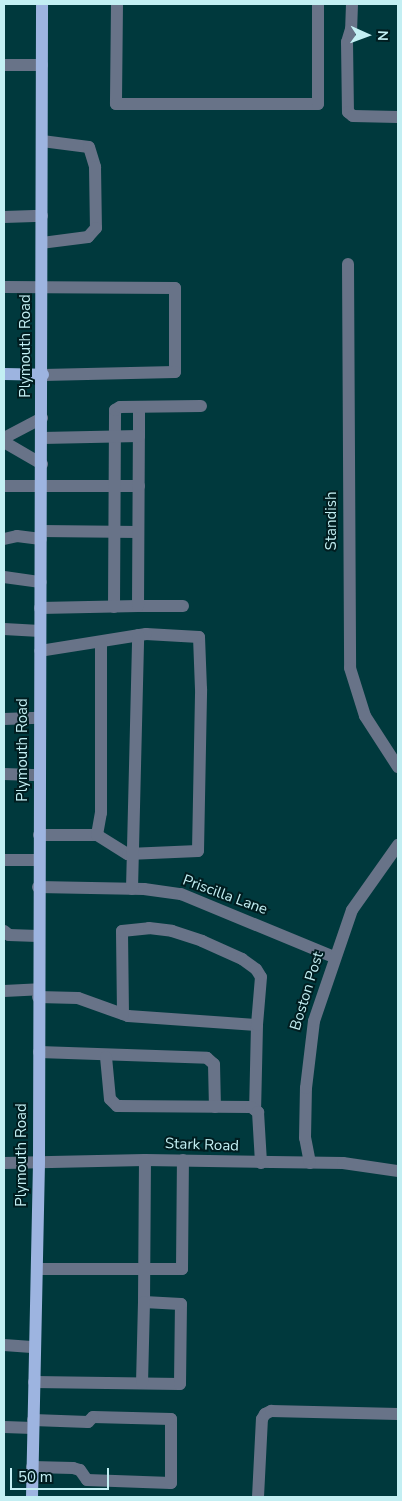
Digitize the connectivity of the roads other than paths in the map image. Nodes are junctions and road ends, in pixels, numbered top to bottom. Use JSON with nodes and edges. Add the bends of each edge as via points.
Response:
{"nodes":[{"id":1,"x":42,"y":4,"type":"edge"},
{"id":2,"x":116,"y":4,"type":"edge"},
{"id":3,"x":318,"y":4,"type":"edge"},
{"id":4,"x":352,"y":4,"type":"edge"},
{"id":5,"x":4,"y":65,"type":"edge"},
{"id":6,"x":42,"y":66,"type":"junction"},
{"id":7,"x":398,"y":117,"type":"edge"},
{"id":8,"x":42,"y":141,"type":"junction"},
{"id":9,"x":42,"y":216,"type":"junction"},
{"id":10,"x":4,"y":217,"type":"edge"},
{"id":11,"x":42,"y":243,"type":"junction"},
{"id":12,"x":348,"y":264,"type":"dead end"},
{"id":13,"x":4,"y":286,"type":"edge"},
{"id":14,"x":42,"y":286,"type":"junction"},
{"id":15,"x":4,"y":374,"type":"edge"},
{"id":16,"x":43,"y":375,"type":"junction"},
{"id":17,"x":201,"y":406,"type":"dead end"},
{"id":18,"x":139,"y":407,"type":"junction"},
{"id":19,"x":42,"y":418,"type":"junction"},
{"id":20,"x":139,"y":436,"type":"junction"},
{"id":21,"x":114,"y":437,"type":"junction"},
{"id":22,"x":4,"y":438,"type":"edge"},
{"id":23,"x":42,"y":438,"type":"junction"},
{"id":24,"x":4,"y":442,"type":"edge"},
{"id":25,"x":42,"y":464,"type":"junction"},
{"id":26,"x":4,"y":486,"type":"edge"},
{"id":27,"x":114,"y":486,"type":"junction"},
{"id":28,"x":138,"y":486,"type":"junction"},
{"id":29,"x":42,"y":487,"type":"junction"},
{"id":30,"x":114,"y":532,"type":"junction"},
{"id":31,"x":138,"y":532,"type":"junction"},
{"id":32,"x":41,"y":535,"type":"junction"},
{"id":33,"x":4,"y":539,"type":"edge"},
{"id":34,"x":4,"y":578,"type":"edge"},
{"id":35,"x":41,"y":582,"type":"junction"},
{"id":36,"x":138,"y":606,"type":"junction"},
{"id":37,"x":183,"y":606,"type":"dead end"},
{"id":38,"x":114,"y":607,"type":"junction"},
{"id":39,"x":40,"y":608,"type":"junction"},
{"id":40,"x":4,"y":629,"type":"edge"},
{"id":41,"x":40,"y":631,"type":"junction"},
{"id":42,"x":138,"y":635,"type":"junction"},
{"id":43,"x":101,"y":642,"type":"junction"},
{"id":44,"x":40,"y":650,"type":"junction"},
{"id":45,"x":39,"y":718,"type":"junction"},
{"id":46,"x":4,"y":719,"type":"edge"},
{"id":47,"x":398,"y":767,"type":"edge"},
{"id":48,"x":4,"y":774,"type":"edge"},
{"id":49,"x":39,"y":775,"type":"junction"},
{"id":50,"x":97,"y":834,"type":"junction"},
{"id":51,"x":39,"y":835,"type":"junction"},
{"id":52,"x":398,"y":845,"type":"edge"},
{"id":53,"x":135,"y":854,"type":"junction"},
{"id":54,"x":4,"y":860,"type":"edge"},
{"id":55,"x":38,"y":860,"type":"junction"},
{"id":56,"x":38,"y":887,"type":"junction"},
{"id":57,"x":132,"y":888,"type":"junction"},
{"id":58,"x":4,"y":931,"type":"edge"},
{"id":59,"x":38,"y":936,"type":"junction"},
{"id":60,"x":334,"y":957,"type":"junction"},
{"id":61,"x":4,"y":991,"type":"edge"},
{"id":62,"x":38,"y":993,"type":"junction"},
{"id":63,"x":123,"y":1014,"type":"junction"},
{"id":64,"x":257,"y":1025,"type":"junction"},
{"id":65,"x":39,"y":1052,"type":"junction"},
{"id":66,"x":106,"y":1057,"type":"junction"},
{"id":67,"x":215,"y":1107,"type":"junction"},
{"id":68,"x":255,"y":1110,"type":"junction"},
{"id":69,"x":145,"y":1160,"type":"junction"},
{"id":70,"x":183,"y":1160,"type":"junction"},
{"id":71,"x":39,"y":1162,"type":"junction"},
{"id":72,"x":4,"y":1163,"type":"edge"},
{"id":73,"x":261,"y":1163,"type":"junction"},
{"id":74,"x":310,"y":1163,"type":"junction"},
{"id":75,"x":398,"y":1171,"type":"edge"},
{"id":76,"x":144,"y":1269,"type":"junction"},
{"id":77,"x":37,"y":1270,"type":"junction"},
{"id":78,"x":144,"y":1302,"type":"junction"},
{"id":79,"x":4,"y":1345,"type":"edge"},
{"id":80,"x":35,"y":1348,"type":"junction"},
{"id":81,"x":34,"y":1382,"type":"junction"},
{"id":82,"x":142,"y":1383,"type":"junction"},
{"id":83,"x":398,"y":1414,"type":"edge"},
{"id":84,"x":33,"y":1424,"type":"junction"},
{"id":85,"x":4,"y":1427,"type":"edge"},
{"id":86,"x":32,"y":1467,"type":"junction"},
{"id":87,"x":32,"y":1497,"type":"edge"},
{"id":88,"x":258,"y":1497,"type":"edge"}],
"edges":[{"from":1,"to":6,"type":"main road","name":"Plymouth Road"},
{"from":2,"to":3,"type":"street","via":[[116,104],[318,104]]},
{"from":4,"to":7,"type":"street","via":[[347,42],[348,112],[353,116]]},
{"from":5,"to":6,"type":"street"},
{"from":6,"to":8,"type":"main road","name":"Plymouth Road"},
{"from":8,"to":9,"type":"main road","name":"Plymouth Road"},
{"from":8,"to":11,"type":"street","via":[[89,147],[95,167],[96,228],[88,237]]},
{"from":9,"to":10,"type":"street"},
{"from":9,"to":11,"type":"main road","name":"Plymouth Road"},
{"from":11,"to":14,"type":"main road","name":"Plymouth Road"},
{"from":12,"to":47,"type":"street","name":"Standish","via":[[350,668],[365,716]]},
{"from":13,"to":14,"type":"street"},
{"from":14,"to":16,"type":"main road","name":"Plymouth Road"},
{"from":14,"to":16,"type":"street","via":[[175,288],[175,372]]},
{"from":15,"to":16,"type":"main road"},
{"from":16,"to":19,"type":"main road","name":"Plymouth Road"},
{"from":17,"to":18,"type":"street"},
{"from":18,"to":20,"type":"street"},
{"from":18,"to":21,"type":"street","via":[[115,410]]},
{"from":19,"to":22,"type":"street"},
{"from":19,"to":23,"type":"main road","name":"Plymouth Road"},
{"from":20,"to":21,"type":"street"},
{"from":20,"to":28,"type":"street"},
{"from":21,"to":23,"type":"street"},
{"from":21,"to":27,"type":"street"},
{"from":23,"to":25,"type":"main road","name":"Plymouth Road"},
{"from":24,"to":25,"type":"street"},
{"from":25,"to":29,"type":"main road","name":"Plymouth Road"},
{"from":26,"to":29,"type":"street"},
{"from":27,"to":28,"type":"street"},
{"from":27,"to":29,"type":"street"},
{"from":27,"to":30,"type":"street"},
{"from":28,"to":31,"type":"street"},
{"from":29,"to":32,"type":"main road","name":"Plymouth Road"},
{"from":30,"to":31,"type":"street"},
{"from":30,"to":32,"type":"street"},
{"from":30,"to":38,"type":"street"},
{"from":31,"to":36,"type":"street"},
{"from":32,"to":33,"type":"street"},
{"from":32,"to":35,"type":"main road","name":"Plymouth Road"},
{"from":34,"to":35,"type":"street"},
{"from":35,"to":39,"type":"main road","name":"Plymouth Road"},
{"from":36,"to":37,"type":"street"},
{"from":36,"to":38,"type":"street"},
{"from":38,"to":39,"type":"street"},
{"from":39,"to":41,"type":"main road","name":"Plymouth Road"},
{"from":40,"to":41,"type":"street"},
{"from":41,"to":44,"type":"main road","name":"Plymouth Road"},
{"from":42,"to":43,"type":"street"},
{"from":42,"to":53,"type":"street"},
{"from":42,"to":53,"type":"street","via":[[199,637],[202,689],[198,851]]},
{"from":43,"to":44,"type":"street"},
{"from":43,"to":50,"type":"street","via":[[101,813]]},
{"from":44,"to":45,"type":"main road","name":"Plymouth Road"},
{"from":45,"to":46,"type":"street"},
{"from":45,"to":49,"type":"main road","name":"Plymouth Road"},
{"from":48,"to":49,"type":"street"},
{"from":49,"to":51,"type":"main road","name":"Plymouth Road"},
{"from":50,"to":51,"type":"street"},
{"from":50,"to":53,"type":"street","via":[[128,854]]},
{"from":51,"to":55,"type":"main road","name":"Plymouth Road"},
{"from":52,"to":60,"type":"street","name":"Boston Post","via":[[352,910]]},
{"from":53,"to":57,"type":"street"},
{"from":54,"to":55,"type":"street"},
{"from":55,"to":56,"type":"main road","name":"Plymouth Road"},
{"from":56,"to":57,"type":"street","name":"Priscilla Lane"},
{"from":56,"to":59,"type":"main road","name":"Plymouth Road"},
{"from":57,"to":60,"type":"street","name":"Priscilla Lane","via":[[167,891],[206,902]]},
{"from":58,"to":59,"type":"street","via":[[9,935]]},
{"from":59,"to":62,"type":"main road","name":"Plymouth Road"},
{"from":60,"to":74,"type":"street","name":"Boston Post","via":[[314,1021],[307,1057],[305,1138]]},
{"from":61,"to":62,"type":"street"},
{"from":62,"to":63,"type":"street","via":[[78,998]]},
{"from":62,"to":65,"type":"main road","name":"Plymouth Road"},
{"from":63,"to":64,"type":"street"},
{"from":63,"to":64,"type":"street","via":[[122,931],[149,928],[172,931],[202,941],[256,969],[261,977]]},
{"from":64,"to":68,"type":"street"},
{"from":65,"to":66,"type":"street"},
{"from":65,"to":71,"type":"main road","name":"Plymouth Road"},
{"from":66,"to":67,"type":"street","via":[[110,1099],[117,1106]]},
{"from":66,"to":67,"type":"street","via":[[207,1058],[214,1064]]},
{"from":67,"to":68,"type":"street","via":[[251,1107]]},
{"from":68,"to":73,"type":"street","via":[[258,1112]]},
{"from":69,"to":70,"type":"street","name":"Stark Road"},
{"from":69,"to":71,"type":"street","name":"Stark Road"},
{"from":69,"to":76,"type":"street"},
{"from":70,"to":73,"type":"street","name":"Stark Road"},
{"from":70,"to":76,"type":"street","via":[[182,1269]]},
{"from":71,"to":72,"type":"street","name":"Stark Road"},
{"from":71,"to":77,"type":"main road","name":"Plymouth Road"},
{"from":73,"to":74,"type":"street","name":"Stark Road"},
{"from":74,"to":75,"type":"street","name":"Stark Road","via":[[362,1164]]},
{"from":76,"to":77,"type":"street"},
{"from":76,"to":78,"type":"street"},
{"from":77,"to":80,"type":"main road","name":"Plymouth Road"},
{"from":78,"to":82,"type":"street"},
{"from":78,"to":82,"type":"street","via":[[181,1304],[180,1384]]},
{"from":79,"to":80,"type":"street"},
{"from":80,"to":81,"type":"main road","name":"Plymouth Road"},
{"from":81,"to":82,"type":"street"},
{"from":81,"to":84,"type":"main road","name":"Plymouth Road"},
{"from":83,"to":88,"type":"street","via":[[271,1411],[265,1414]]},
{"from":84,"to":85,"type":"street"},
{"from":84,"to":86,"type":"main road","name":"Plymouth Road"},
{"from":84,"to":86,"type":"street","via":[[88,1422],[93,1417],[171,1419],[171,1483],[87,1480],[80,1470],[73,1468]]},
{"from":86,"to":87,"type":"main road","name":"Plymouth Road"}]}
